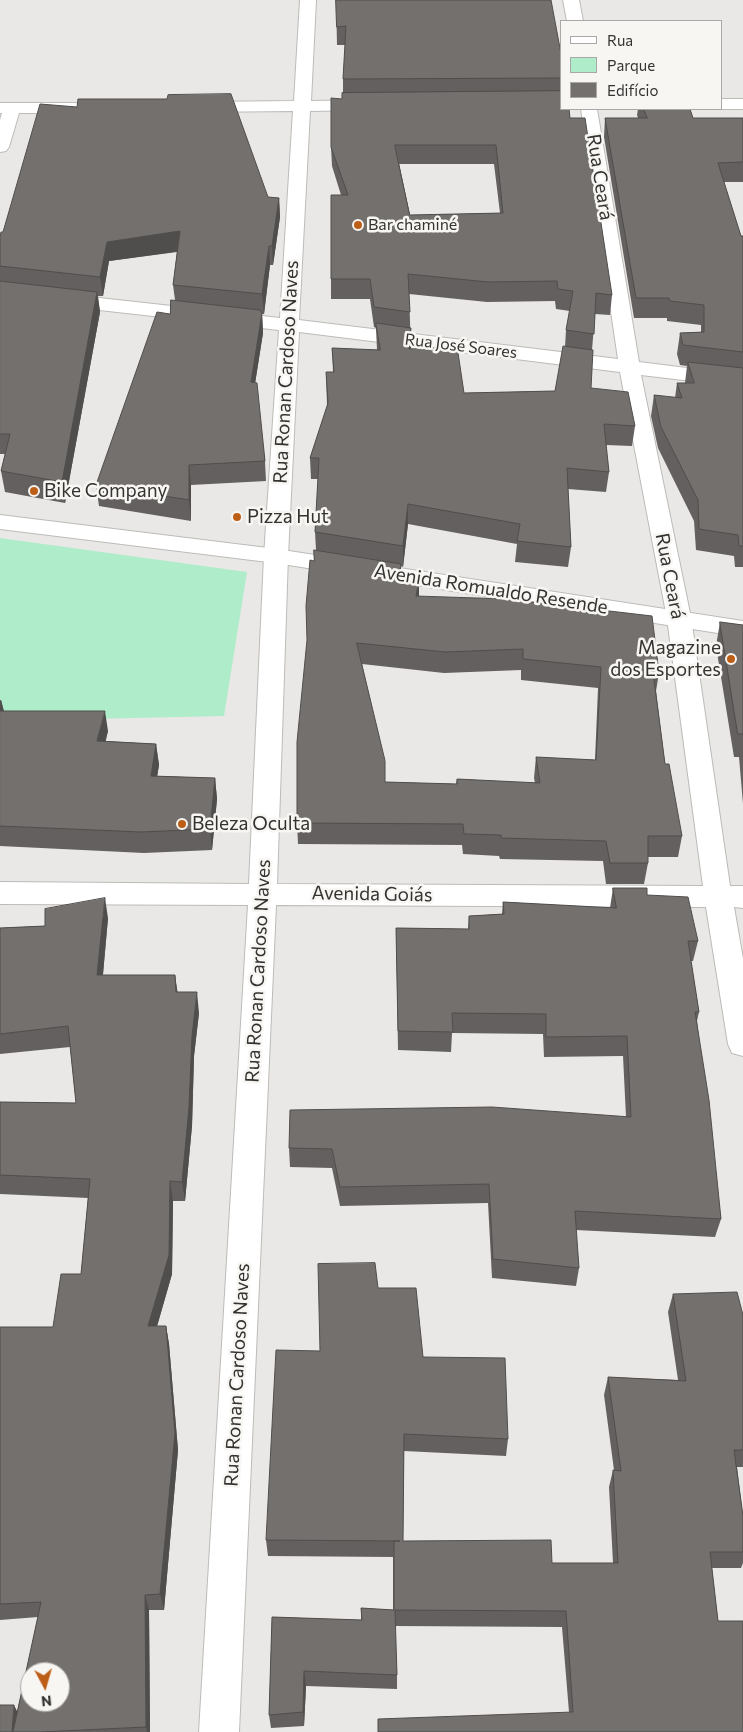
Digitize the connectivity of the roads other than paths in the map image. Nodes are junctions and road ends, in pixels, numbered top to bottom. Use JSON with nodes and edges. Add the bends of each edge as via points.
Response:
{"nodes":[{"id":1,"x":308,"y":0,"type":"edge"},
{"id":2,"x":571,"y":0,"type":"edge"},
{"id":3,"x":575,"y":20,"type":"edge"},
{"id":4,"x":723,"y":104,"type":"edge"},
{"id":5,"x":743,"y":104,"type":"edge"},
{"id":6,"x":388,"y":105,"type":"edge"},
{"id":7,"x":302,"y":106,"type":"junction"},
{"id":8,"x":182,"y":107,"type":"edge"},
{"id":9,"x":6,"y":108,"type":"edge"},
{"id":10,"x":92,"y":108,"type":"edge"},
{"id":11,"x":589,"y":110,"type":"edge"},
{"id":12,"x":0,"y":147,"type":"edge"},
{"id":13,"x":0,"y":293,"type":"edge"},
{"id":14,"x":289,"y":325,"type":"junction"},
{"id":15,"x":629,"y":366,"type":"junction"},
{"id":16,"x":743,"y":380,"type":"edge"},
{"id":17,"x":0,"y":522,"type":"edge"},
{"id":18,"x":276,"y":556,"type":"junction"},
{"id":19,"x":679,"y":618,"type":"junction"},
{"id":20,"x":743,"y":629,"type":"edge"},
{"id":21,"x":0,"y":892,"type":"edge"},
{"id":22,"x":263,"y":893,"type":"junction"},
{"id":23,"x":731,"y":897,"type":"edge"},
{"id":24,"x":743,"y":1044,"type":"edge"},
{"id":25,"x":219,"y":1732,"type":"edge"}],
"edges":[{"from":1,"to":7,"type":"street","name":"Rua Ronan Cardoso Naves"},
{"from":2,"to":3,"type":"street"},
{"from":4,"to":5,"type":"street"},
{"from":6,"to":7,"type":"street"},
{"from":7,"to":8,"type":"street"},
{"from":7,"to":14,"type":"street","name":"Rua Ronan Cardoso Naves"},
{"from":9,"to":10,"type":"street"},
{"from":9,"to":12,"type":"street"},
{"from":11,"to":15,"type":"street","name":"Rua Ceará"},
{"from":13,"to":14,"type":"street","name":"Rua José Soares"},
{"from":14,"to":15,"type":"street","name":"Rua José Soares"},
{"from":14,"to":18,"type":"street","name":"Rua Ronan Cardoso Naves"},
{"from":15,"to":16,"type":"street","name":"Rua José Soares"},
{"from":15,"to":19,"type":"street","name":"Rua Ceará"},
{"from":17,"to":18,"type":"street","name":"Avenida Romualdo Resende"},
{"from":18,"to":19,"type":"street","name":"Avenida Romualdo Resende"},
{"from":18,"to":22,"type":"street","name":"Rua Ronan Cardoso Naves"},
{"from":19,"to":20,"type":"street","name":"Avenida Romualdo Resende"},
{"from":19,"to":23,"type":"street","name":"Rua Ceará"},
{"from":21,"to":22,"type":"street","name":"Avenida Goiás"},
{"from":22,"to":23,"type":"street","name":"Avenida Goiás"},
{"from":22,"to":25,"type":"street","name":"Rua Ronan Cardoso Naves"},
{"from":23,"to":24,"type":"street","name":"Rua Ceará"}]}
